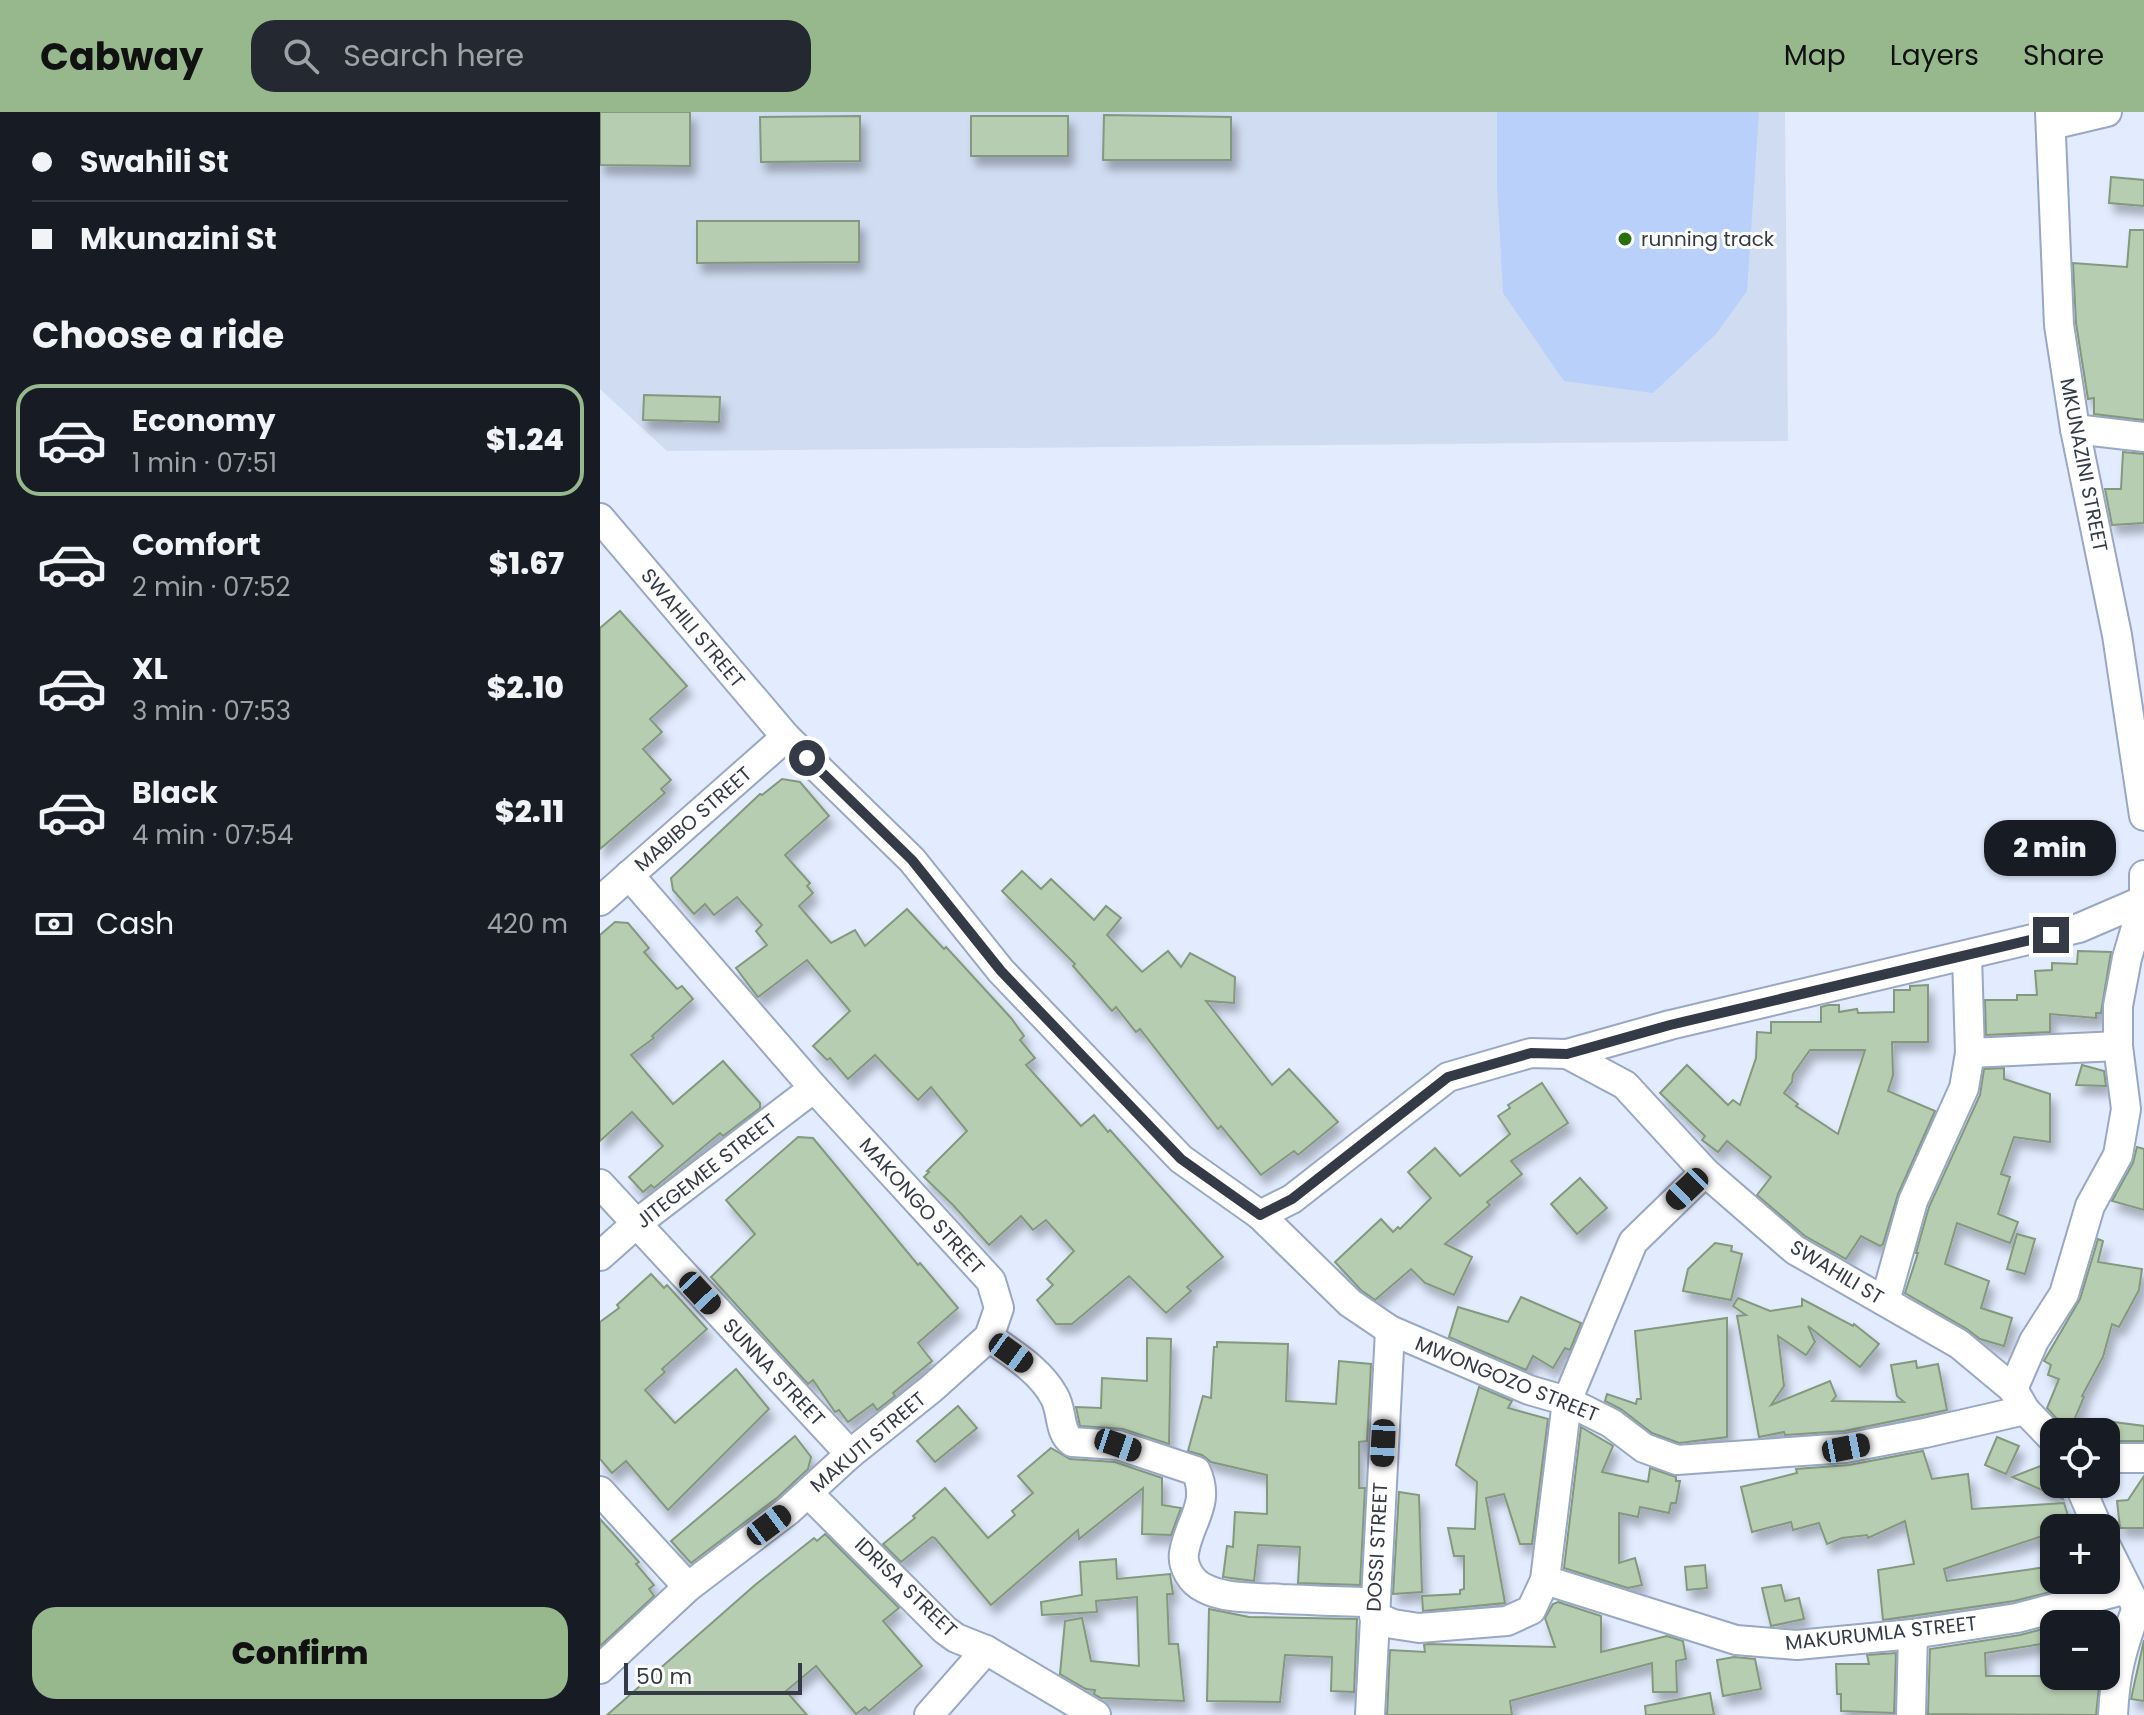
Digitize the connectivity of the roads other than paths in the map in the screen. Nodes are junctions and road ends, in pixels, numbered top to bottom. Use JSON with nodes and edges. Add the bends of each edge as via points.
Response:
{"nodes":[{"id":1,"x":2107,"y":112,"type":"edge"},
{"id":2,"x":2051,"y":119,"type":"edge"},
{"id":3,"x":2075,"y":429,"type":"junction"},
{"id":4,"x":2144,"y":437,"type":"edge"},
{"id":5,"x":601,"y":522,"type":"edge"},
{"id":6,"x":786,"y":737,"type":"junction"},
{"id":7,"x":2144,"y":816,"type":"edge"},
{"id":8,"x":629,"y":875,"type":"junction"},
{"id":9,"x":2144,"y":875,"type":"edge"},
{"id":10,"x":2144,"y":900,"type":"edge"},
{"id":11,"x":600,"y":901,"type":"edge"},
{"id":12,"x":1967,"y":956,"type":"junction"},
{"id":13,"x":2118,"y":1046,"type":"junction"},
{"id":14,"x":1970,"y":1053,"type":"junction"},
{"id":15,"x":1567,"y":1054,"type":"junction"},
{"id":16,"x":814,"y":1088,"type":"junction"},
{"id":17,"x":1705,"y":1172,"type":"junction"},
{"id":18,"x":600,"y":1184,"type":"edge"},
{"id":19,"x":1260,"y":1215,"type":"junction"},
{"id":20,"x":636,"y":1224,"type":"junction"},
{"id":21,"x":600,"y":1256,"type":"edge"},
{"id":22,"x":1885,"y":1301,"type":"junction"},
{"id":23,"x":1390,"y":1330,"type":"junction"},
{"id":24,"x":989,"y":1337,"type":"junction"},
{"id":25,"x":2019,"y":1399,"type":"junction"},
{"id":26,"x":1567,"y":1401,"type":"junction"},
{"id":27,"x":2040,"y":1424,"type":"edge"},
{"id":28,"x":850,"y":1454,"type":"junction"},
{"id":29,"x":2120,"y":1458,"type":"edge"},
{"id":30,"x":2144,"y":1458,"type":"edge"},
{"id":31,"x":600,"y":1491,"type":"edge"},
{"id":32,"x":808,"y":1493,"type":"junction"},
{"id":33,"x":2120,"y":1572,"type":"edge"},
{"id":34,"x":1545,"y":1580,"type":"junction"},
{"id":35,"x":688,"y":1587,"type":"junction"},
{"id":36,"x":2137,"y":1603,"type":"edge"},
{"id":37,"x":1374,"y":1609,"type":"junction"},
{"id":38,"x":1913,"y":1634,"type":"junction"},
{"id":39,"x":986,"y":1650,"type":"junction"},
{"id":40,"x":600,"y":1669,"type":"edge"},
{"id":41,"x":929,"y":1715,"type":"edge"},
{"id":42,"x":1096,"y":1715,"type":"edge"},
{"id":43,"x":1370,"y":1715,"type":"edge"},
{"id":44,"x":1911,"y":1715,"type":"edge"},
{"id":45,"x":2113,"y":1715,"type":"edge"}],
"edges":[{"from":1,"to":2,"type":"street"},
{"from":2,"to":3,"type":"street","name":"MKUNAZINI STREET","via":[[2059,325]]},
{"from":3,"to":4,"type":"street"},
{"from":3,"to":7,"type":"street","name":"MKUNAZINI STREET","via":[[2117,635]]},
{"from":5,"to":6,"type":"street","name":"SWAHILI STREET"},
{"from":6,"to":8,"type":"street","name":"MABIBO STREET"},
{"from":6,"to":19,"type":"street","via":[[912,860],[1001,971],[1181,1159]]},
{"from":8,"to":11,"type":"street","name":"MABIBO STREET"},
{"from":8,"to":16,"type":"street","name":"MAKONGO STREET"},
{"from":9,"to":10,"type":"street"},
{"from":10,"to":12,"type":"street","via":[[2079,928]]},
{"from":10,"to":13,"type":"street","via":[[2118,1006]]},
{"from":12,"to":14,"type":"street"},
{"from":12,"to":15,"type":"street"},
{"from":13,"to":14,"type":"street"},
{"from":13,"to":25,"type":"street","via":[[2126,1109],[2118,1155],[2090,1206],[2064,1294],[2034,1341]]},
{"from":14,"to":22,"type":"street","via":[[1964,1088],[1913,1201]]},
{"from":15,"to":17,"type":"street","name":"SWAHILI ST","via":[[1625,1085]]},
{"from":15,"to":19,"type":"street","name":"SWAHILI ST","via":[[1531,1053],[1448,1077],[1292,1199]]},
{"from":16,"to":20,"type":"street","name":"JITEGEMEE STREET"},
{"from":16,"to":24,"type":"street","name":"MAKONGO STREET","via":[[991,1281],[999,1308]]},
{"from":17,"to":22,"type":"street","name":"SWAHILI ST","via":[[1795,1250]]},
{"from":17,"to":26,"type":"street","via":[[1633,1242]]},
{"from":18,"to":20,"type":"street","name":"SUNNA STREET"},
{"from":19,"to":23,"type":"street","name":"MWONGOZO STREET","via":[[1350,1303]]},
{"from":20,"to":21,"type":"street","name":"JITEGEMEE STREET"},
{"from":20,"to":28,"type":"street","name":"SUNNA STREET"},
{"from":22,"to":25,"type":"street","name":"SWAHILI ST","via":[[1959,1344]]},
{"from":23,"to":26,"type":"street","name":"MWONGOZO STREET"},
{"from":23,"to":37,"type":"street","name":"DOSSI STREET"},
{"from":24,"to":28,"type":"street","name":"MAKUTI STREET"},
{"from":24,"to":37,"type":"street","via":[[1033,1369],[1055,1397],[1063,1431],[1072,1442],[1118,1445],[1196,1471],[1202,1483],[1201,1506],[1184,1561],[1201,1587],[1227,1596]]},
{"from":25,"to":26,"type":"street","name":"MWONGOZO STREET","via":[[1925,1433],[1846,1448],[1677,1460],[1644,1448],[1611,1423]]},
{"from":25,"to":27,"type":"street","name":"SWAHILI ST"},
{"from":26,"to":34,"type":"street"},
{"from":28,"to":32,"type":"street","name":"MAKUTI STREET"},
{"from":29,"to":30,"type":"street"},
{"from":31,"to":35,"type":"street"},
{"from":32,"to":35,"type":"street","name":"MAKUTI STREET"},
{"from":32,"to":39,"type":"street","name":"IDRISA STREET","via":[[945,1630]]},
{"from":33,"to":36,"type":"street"},
{"from":34,"to":37,"type":"street","via":[[1531,1610],[1507,1621],[1419,1628],[1393,1624]]},
{"from":34,"to":38,"type":"street","name":"MAKURUMLA STREET","via":[[1736,1640],[1797,1645]]},
{"from":35,"to":40,"type":"street","name":"MAKUTI STREET"},
{"from":36,"to":38,"type":"street","name":"MAKURUMLA STREET"},
{"from":36,"to":45,"type":"street","via":[[2120,1653]]},
{"from":37,"to":43,"type":"street","name":"DOSSI STREET"},
{"from":38,"to":44,"type":"street"},
{"from":39,"to":41,"type":"street"},
{"from":39,"to":42,"type":"street","name":"IDRISA STREET"}]}
